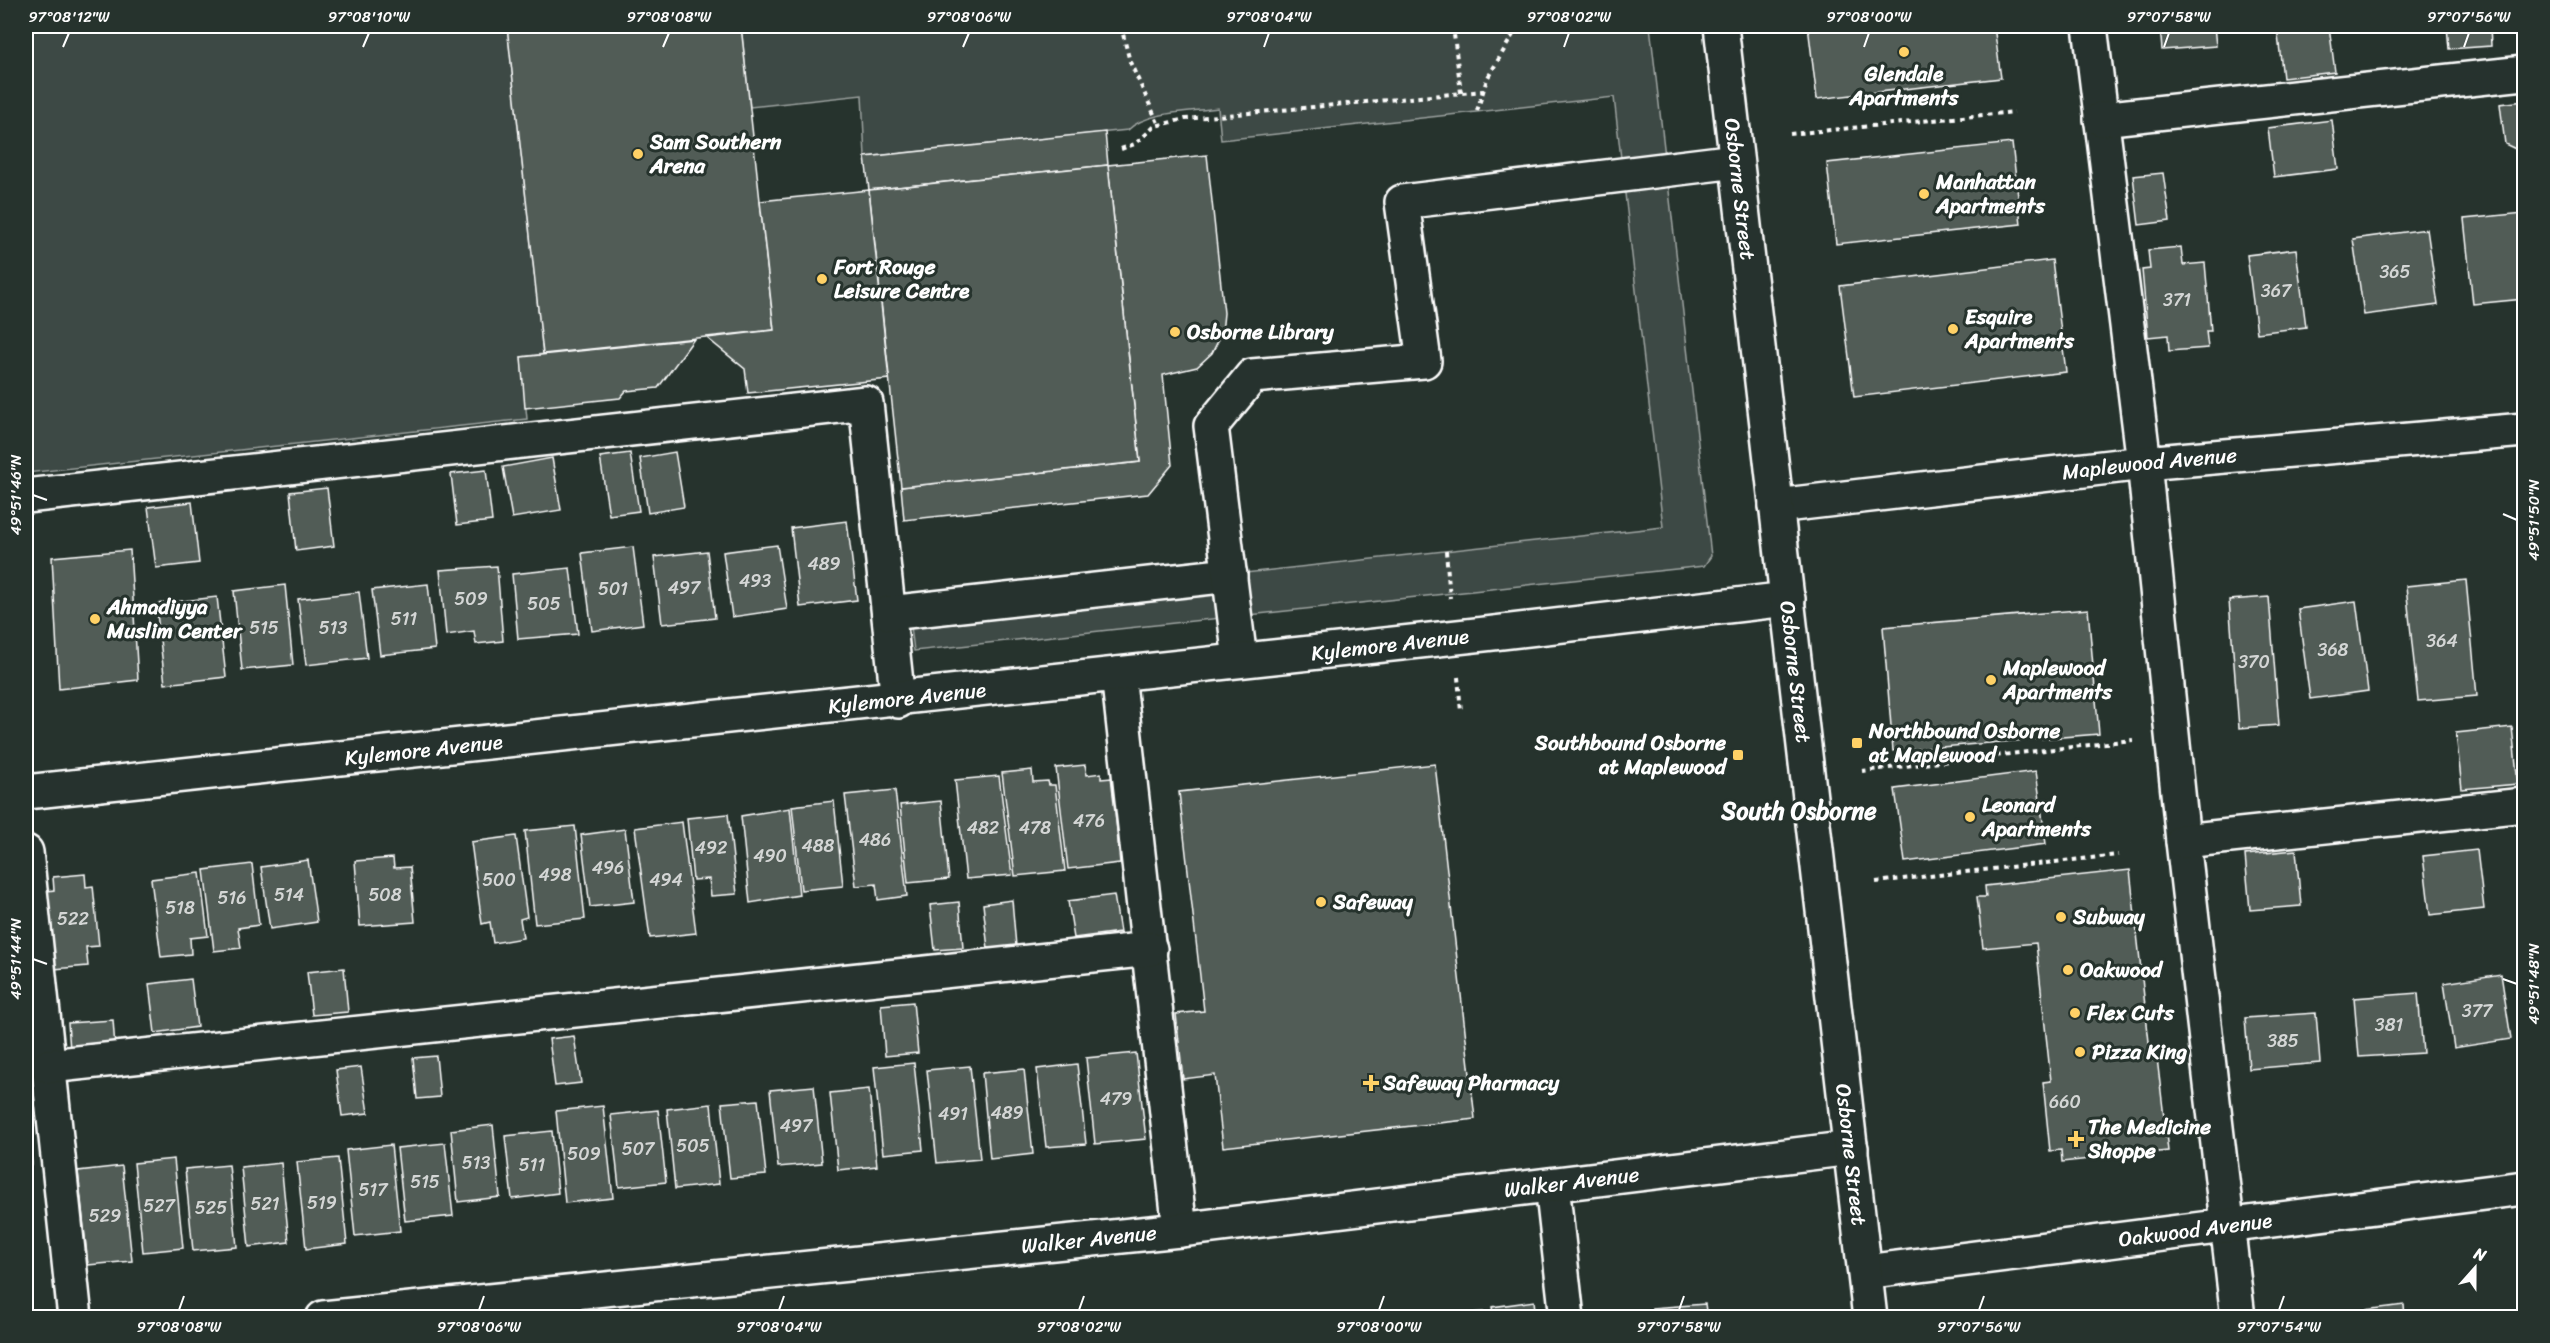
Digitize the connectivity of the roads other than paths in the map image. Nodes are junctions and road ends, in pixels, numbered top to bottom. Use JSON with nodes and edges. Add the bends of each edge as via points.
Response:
{"nodes":[{"id":1,"x":1721,"y":26,"type":"edge"},
{"id":2,"x":2090,"y":26,"type":"edge"},
{"id":3,"x":2524,"y":73,"type":"edge"},
{"id":4,"x":2101,"y":119,"type":"junction"},
{"id":5,"x":1736,"y":161,"type":"junction"},
{"id":6,"x":2524,"y":430,"type":"edge"},
{"id":7,"x":2144,"y":463,"type":"junction"},
{"id":8,"x":26,"y":495,"type":"edge"},
{"id":9,"x":1776,"y":506,"type":"junction"},
{"id":10,"x":1230,"y":575,"type":"junction"},
{"id":11,"x":1788,"y":599,"type":"junction"},
{"id":12,"x":889,"y":613,"type":"junction"},
{"id":13,"x":1240,"y":660,"type":"junction"},
{"id":14,"x":1118,"y":674,"type":"junction"},
{"id":15,"x":898,"y":701,"type":"junction"},
{"id":16,"x":26,"y":792,"type":"edge"},
{"id":17,"x":2524,"y":805,"type":"edge"},
{"id":18,"x":2183,"y":841,"type":"junction"},
{"id":19,"x":26,"y":852,"type":"edge"},
{"id":20,"x":1150,"y":949,"type":"junction"},
{"id":21,"x":49,"y":1066,"type":"junction"},
{"id":22,"x":1851,"y":1148,"type":"junction"},
{"id":23,"x":1552,"y":1185,"type":"junction"},
{"id":24,"x":2524,"y":1188,"type":"edge"},
{"id":25,"x":2228,"y":1227,"type":"junction"},
{"id":26,"x":1180,"y":1230,"type":"junction"},
{"id":27,"x":1865,"y":1272,"type":"junction"},
{"id":28,"x":75,"y":1317,"type":"edge"},
{"id":29,"x":323,"y":1317,"type":"edge"},
{"id":30,"x":1567,"y":1317,"type":"edge"},
{"id":31,"x":1870,"y":1317,"type":"edge"},
{"id":32,"x":2238,"y":1317,"type":"edge"}],
"edges":[{"from":1,"to":5,"type":"street","name":"Osborne Street"},
{"from":2,"to":4,"type":"street"},
{"from":3,"to":4,"type":"street"},
{"from":4,"to":7,"type":"street"},
{"from":5,"to":9,"type":"street","name":"Osborne Street"},
{"from":5,"to":10,"type":"street","via":[[1402,202],[1424,361],[1252,376],[1211,426]]},
{"from":6,"to":7,"type":"street","name":"Maplewood Avenue"},
{"from":7,"to":9,"type":"street","name":"Maplewood Avenue"},
{"from":7,"to":18,"type":"street"},
{"from":8,"to":12,"type":"street","via":[[866,403]]},
{"from":9,"to":11,"type":"street","name":"Osborne Street"},
{"from":10,"to":12,"type":"street"},
{"from":10,"to":13,"type":"street"},
{"from":11,"to":13,"type":"street","name":"Kylemore Avenue"},
{"from":11,"to":22,"type":"street","name":"Osborne Street"},
{"from":12,"to":15,"type":"street"},
{"from":13,"to":14,"type":"street","name":"Kylemore Avenue"},
{"from":14,"to":15,"type":"street","name":"Kylemore Avenue"},
{"from":14,"to":20,"type":"street"},
{"from":15,"to":16,"type":"street","name":"Kylemore Avenue"},
{"from":17,"to":18,"type":"street"},
{"from":18,"to":25,"type":"street"},
{"from":19,"to":21,"type":"street"},
{"from":20,"to":21,"type":"street"},
{"from":20,"to":26,"type":"street"},
{"from":21,"to":28,"type":"street"},
{"from":22,"to":23,"type":"street","name":"Walker Avenue"},
{"from":22,"to":27,"type":"street","name":"Osborne Street"},
{"from":23,"to":26,"type":"street","name":"Walker Avenue"},
{"from":23,"to":30,"type":"street"},
{"from":24,"to":25,"type":"street","name":"Oakwood Avenue"},
{"from":25,"to":27,"type":"street","name":"Oakwood Avenue"},
{"from":25,"to":32,"type":"street"},
{"from":26,"to":29,"type":"street","name":"Walker Avenue"},
{"from":27,"to":31,"type":"street","name":"Osborne Street"}]}
